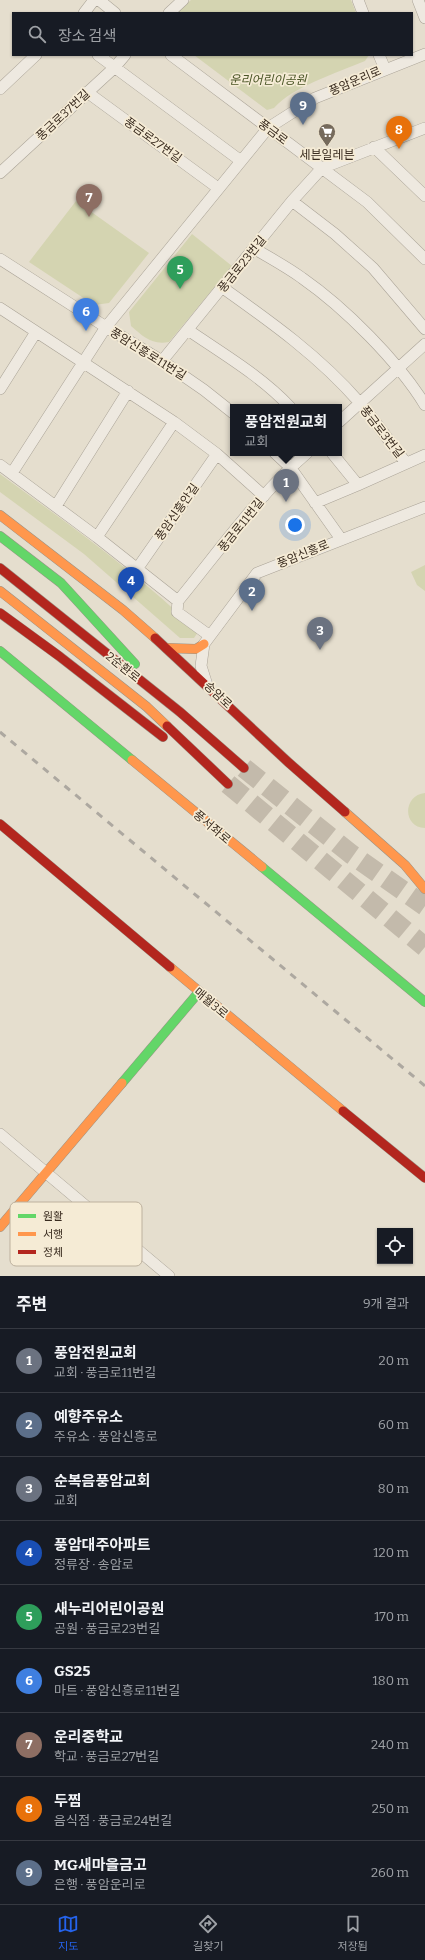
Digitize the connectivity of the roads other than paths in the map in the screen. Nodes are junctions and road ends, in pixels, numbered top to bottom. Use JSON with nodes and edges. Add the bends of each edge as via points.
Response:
{"nodes":[{"id":1,"x":94,"y":0,"type":"edge"},
{"id":2,"x":99,"y":0,"type":"edge"},
{"id":3,"x":358,"y":0,"type":"edge"},
{"id":4,"x":418,"y":0,"type":"edge"},
{"id":5,"x":180,"y":1,"type":"edge"},
{"id":6,"x":85,"y":12,"type":"edge"},
{"id":7,"x":115,"y":12,"type":"edge"},
{"id":8,"x":171,"y":12,"type":"edge"},
{"id":9,"x":363,"y":12,"type":"edge"},
{"id":10,"x":425,"y":18,"type":"edge"},
{"id":11,"x":425,"y":54,"type":"edge"},
{"id":12,"x":35,"y":56,"type":"edge"},
{"id":13,"x":99,"y":56,"type":"edge"},
{"id":14,"x":123,"y":56,"type":"edge"},
{"id":15,"x":173,"y":56,"type":"edge"},
{"id":16,"x":379,"y":56,"type":"edge"},
{"id":17,"x":114,"y":68,"type":"junction"},
{"id":18,"x":384,"y":68,"type":"junction"},
{"id":19,"x":0,"y":89,"type":"edge"},
{"id":20,"x":87,"y":92,"type":"junction"},
{"id":21,"x":268,"y":128,"type":"junction"},
{"id":22,"x":425,"y":128,"type":"edge"},
{"id":23,"x":374,"y":147,"type":"junction"},
{"id":24,"x":241,"y":160,"type":"junction"},
{"id":25,"x":322,"y":168,"type":"junction"},
{"id":26,"x":0,"y":173,"type":"edge"},
{"id":27,"x":218,"y":188,"type":"junction"},
{"id":28,"x":425,"y":196,"type":"edge"},
{"id":29,"x":292,"y":201,"type":"junction"},
{"id":30,"x":255,"y":249,"type":"junction"},
{"id":31,"x":0,"y":259,"type":"edge"},
{"id":32,"x":425,"y":259,"type":"edge"},
{"id":33,"x":223,"y":288,"type":"junction"},
{"id":34,"x":0,"y":308,"type":"edge"},
{"id":35,"x":106,"y":327,"type":"junction"},
{"id":36,"x":425,"y":329,"type":"edge"},
{"id":37,"x":188,"y":330,"type":"junction"},
{"id":38,"x":36,"y":332,"type":"junction"},
{"id":39,"x":425,"y":344,"type":"edge"},
{"id":40,"x":162,"y":361,"type":"junction"},
{"id":41,"x":82,"y":362,"type":"junction"},
{"id":42,"x":398,"y":367,"type":"junction"},
{"id":43,"x":0,"y":389,"type":"edge"},
{"id":44,"x":128,"y":391,"type":"junction"},
{"id":45,"x":359,"y":402,"type":"junction"},
{"id":46,"x":287,"y":404,"type":"edge"},
{"id":47,"x":425,"y":405,"type":"edge"},
{"id":48,"x":230,"y":411,"type":"edge"},
{"id":49,"x":342,"y":419,"type":"edge"},
{"id":50,"x":174,"y":422,"type":"junction"},
{"id":51,"x":218,"y":454,"type":"junction"},
{"id":52,"x":425,"y":455,"type":"edge"},
{"id":53,"x":278,"y":456,"type":"edge"},
{"id":54,"x":304,"y":456,"type":"edge"},
{"id":55,"x":334,"y":456,"type":"edge"},
{"id":56,"x":406,"y":463,"type":"junction"},
{"id":57,"x":0,"y":464,"type":"edge"},
{"id":58,"x":290,"y":468,"type":"junction"},
{"id":59,"x":12,"y":473,"type":"junction"},
{"id":60,"x":358,"y":485,"type":"junction"},
{"id":61,"x":264,"y":496,"type":"junction"},
{"id":62,"x":315,"y":503,"type":"junction"},
{"id":63,"x":56,"y":506,"type":"junction"},
{"id":64,"x":425,"y":507,"type":"edge"},
{"id":65,"x":0,"y":515,"type":"edge"},
{"id":66,"x":0,"y":536,"type":"edge"},
{"id":67,"x":97,"y":537,"type":"junction"},
{"id":68,"x":341,"y":539,"type":"junction"},
{"id":69,"x":0,"y":568,"type":"edge"},
{"id":70,"x":137,"y":569,"type":"junction"},
{"id":71,"x":0,"y":591,"type":"edge"},
{"id":72,"x":178,"y":601,"type":"junction"},
{"id":73,"x":0,"y":613,"type":"edge"},
{"id":74,"x":207,"y":640,"type":"junction"},
{"id":75,"x":166,"y":648,"type":"junction"},
{"id":76,"x":0,"y":651,"type":"edge"},
{"id":77,"x":207,"y":685,"type":"junction"},
{"id":78,"x":180,"y":712,"type":"junction"},
{"id":79,"x":244,"y":768,"type":"tunnel mouth"},
{"id":80,"x":0,"y":824,"type":"edge"},
{"id":81,"x":405,"y":865,"type":"junction"},
{"id":82,"x":418,"y":868,"type":"dead end"},
{"id":83,"x":425,"y":889,"type":"edge"},
{"id":84,"x":199,"y":992,"type":"junction"},
{"id":85,"x":425,"y":1002,"type":"edge"},
{"id":86,"x":0,"y":1134,"type":"edge"},
{"id":87,"x":46,"y":1172,"type":"junction"},
{"id":88,"x":425,"y":1178,"type":"edge"},
{"id":89,"x":21,"y":1202,"type":"edge"},
{"id":90,"x":81,"y":1202,"type":"edge"},
{"id":91,"x":10,"y":1215,"type":"edge"},
{"id":92,"x":0,"y":1227,"type":"edge"},
{"id":93,"x":142,"y":1253,"type":"edge"},
{"id":94,"x":169,"y":1276,"type":"edge"}],
"edges":[{"from":1,"to":6,"type":"street"},
{"from":2,"to":7,"type":"street"},
{"from":3,"to":9,"type":"street"},
{"from":4,"to":10,"type":"street"},
{"from":5,"to":8,"type":"street"},
{"from":11,"to":18,"type":"street","name":"풍암운리로"},
{"from":12,"to":19,"type":"street"},
{"from":13,"to":17,"type":"street"},
{"from":14,"to":17,"type":"street","name":"풍금로37번길"},
{"from":15,"to":21,"type":"street","name":"풍금로"},
{"from":16,"to":18,"type":"street"},
{"from":17,"to":20,"type":"street","name":"풍금로37번길"},
{"from":17,"to":24,"type":"street"},
{"from":18,"to":21,"type":"street","name":"풍암운리로","via":[[315,98]]},
{"from":20,"to":26,"type":"street","name":"풍금로37번길"},
{"from":20,"to":27,"type":"street","name":"풍금로27번길"},
{"from":21,"to":24,"type":"street"},
{"from":21,"to":25,"type":"street","name":"풍금로"},
{"from":22,"to":23,"type":"street"},
{"from":23,"to":25,"type":"street"},
{"from":23,"to":28,"type":"street"},
{"from":24,"to":27,"type":"street"},
{"from":25,"to":29,"type":"street","name":"풍금로23번길"},
{"from":25,"to":32,"type":"street","name":"풍금로","via":[[367,202]]},
{"from":27,"to":35,"type":"street"},
{"from":29,"to":30,"type":"street","name":"풍금로23번길"},
{"from":29,"to":36,"type":"street","via":[[373,268]]},
{"from":30,"to":33,"type":"street","name":"풍금로23번길"},
{"from":30,"to":42,"type":"street","via":[[302,278],[338,306]]},
{"from":31,"to":35,"type":"street","name":"풍암신흥로11번길"},
{"from":33,"to":37,"type":"street","name":"풍금로23번길"},
{"from":33,"to":45,"type":"street","via":[[274,324],[314,357]]},
{"from":34,"to":38,"type":"street"},
{"from":35,"to":40,"type":"street","name":"풍암신흥로11번길"},
{"from":35,"to":41,"type":"street"},
{"from":37,"to":40,"type":"street","name":"풍금로23번길"},
{"from":37,"to":46,"type":"street","via":[[270,388]]},
{"from":38,"to":41,"type":"street"},
{"from":38,"to":43,"type":"street"},
{"from":39,"to":42,"type":"street"},
{"from":40,"to":48,"type":"street","name":"풍암신흥로11번길"},
{"from":41,"to":44,"type":"street"},
{"from":41,"to":59,"type":"street"},
{"from":42,"to":45,"type":"street"},
{"from":42,"to":47,"type":"street"},
{"from":44,"to":50,"type":"street"},
{"from":44,"to":63,"type":"street"},
{"from":45,"to":49,"type":"street"},
{"from":45,"to":56,"type":"street","name":"풍금로3번길"},
{"from":50,"to":51,"type":"street"},
{"from":50,"to":67,"type":"street"},
{"from":51,"to":61,"type":"street"},
{"from":51,"to":70,"type":"street","name":"풍암신흥안길"},
{"from":52,"to":56,"type":"street","name":"풍금로3번길"},
{"from":53,"to":58,"type":"street"},
{"from":54,"to":58,"type":"street","name":"풍금로11번길"},
{"from":55,"to":60,"type":"street"},
{"from":56,"to":60,"type":"street","name":"풍금로3번길"},
{"from":57,"to":59,"type":"street"},
{"from":58,"to":61,"type":"street","name":"풍금로11번길"},
{"from":58,"to":62,"type":"street"},
{"from":59,"to":63,"type":"street"},
{"from":60,"to":62,"type":"street","name":"풍금로3번길"},
{"from":61,"to":72,"type":"street","name":"풍금로11번길"},
{"from":62,"to":68,"type":"street"},
{"from":63,"to":67,"type":"street"},
{"from":64,"to":68,"type":"street","name":"풍암신흥로"},
{"from":65,"to":75,"type":"main road","name":"송암로","via":[[123,610]]},
{"from":66,"to":78,"type":"main road","via":[[61,583]]},
{"from":67,"to":70,"type":"street"},
{"from":68,"to":74,"type":"street","name":"풍암신흥로","via":[[257,573]]},
{"from":69,"to":78,"type":"main road","name":"2순환로"},
{"from":70,"to":72,"type":"street"},
{"from":71,"to":73,"type":"main road","name":"2순환로","via":[[147,707],[228,784]]},
{"from":72,"to":74,"type":"street","via":[[177,612]]},
{"from":74,"to":75,"type":"main road","via":[[196,649]]},
{"from":74,"to":77,"type":"street","name":"풍암신흥로","via":[[201,666]]},
{"from":75,"to":77,"type":"main road","name":"송암로"},
{"from":76,"to":85,"type":"main road","name":"풍서좌로"},
{"from":77,"to":81,"type":"main road","name":"송암로","via":[[288,762]]},
{"from":78,"to":79,"type":"main road","name":"2순환로"},
{"from":80,"to":84,"type":"main road","name":"매월3로"},
{"from":81,"to":82,"type":"main road"},
{"from":81,"to":83,"type":"main road","name":"송암로"},
{"from":84,"to":87,"type":"main road"},
{"from":84,"to":88,"type":"main road","name":"매월3로"},
{"from":86,"to":87,"type":"street"},
{"from":87,"to":89,"type":"main road"},
{"from":87,"to":90,"type":"street"},
{"from":91,"to":92,"type":"main road"},
{"from":93,"to":94,"type":"street"}]}
